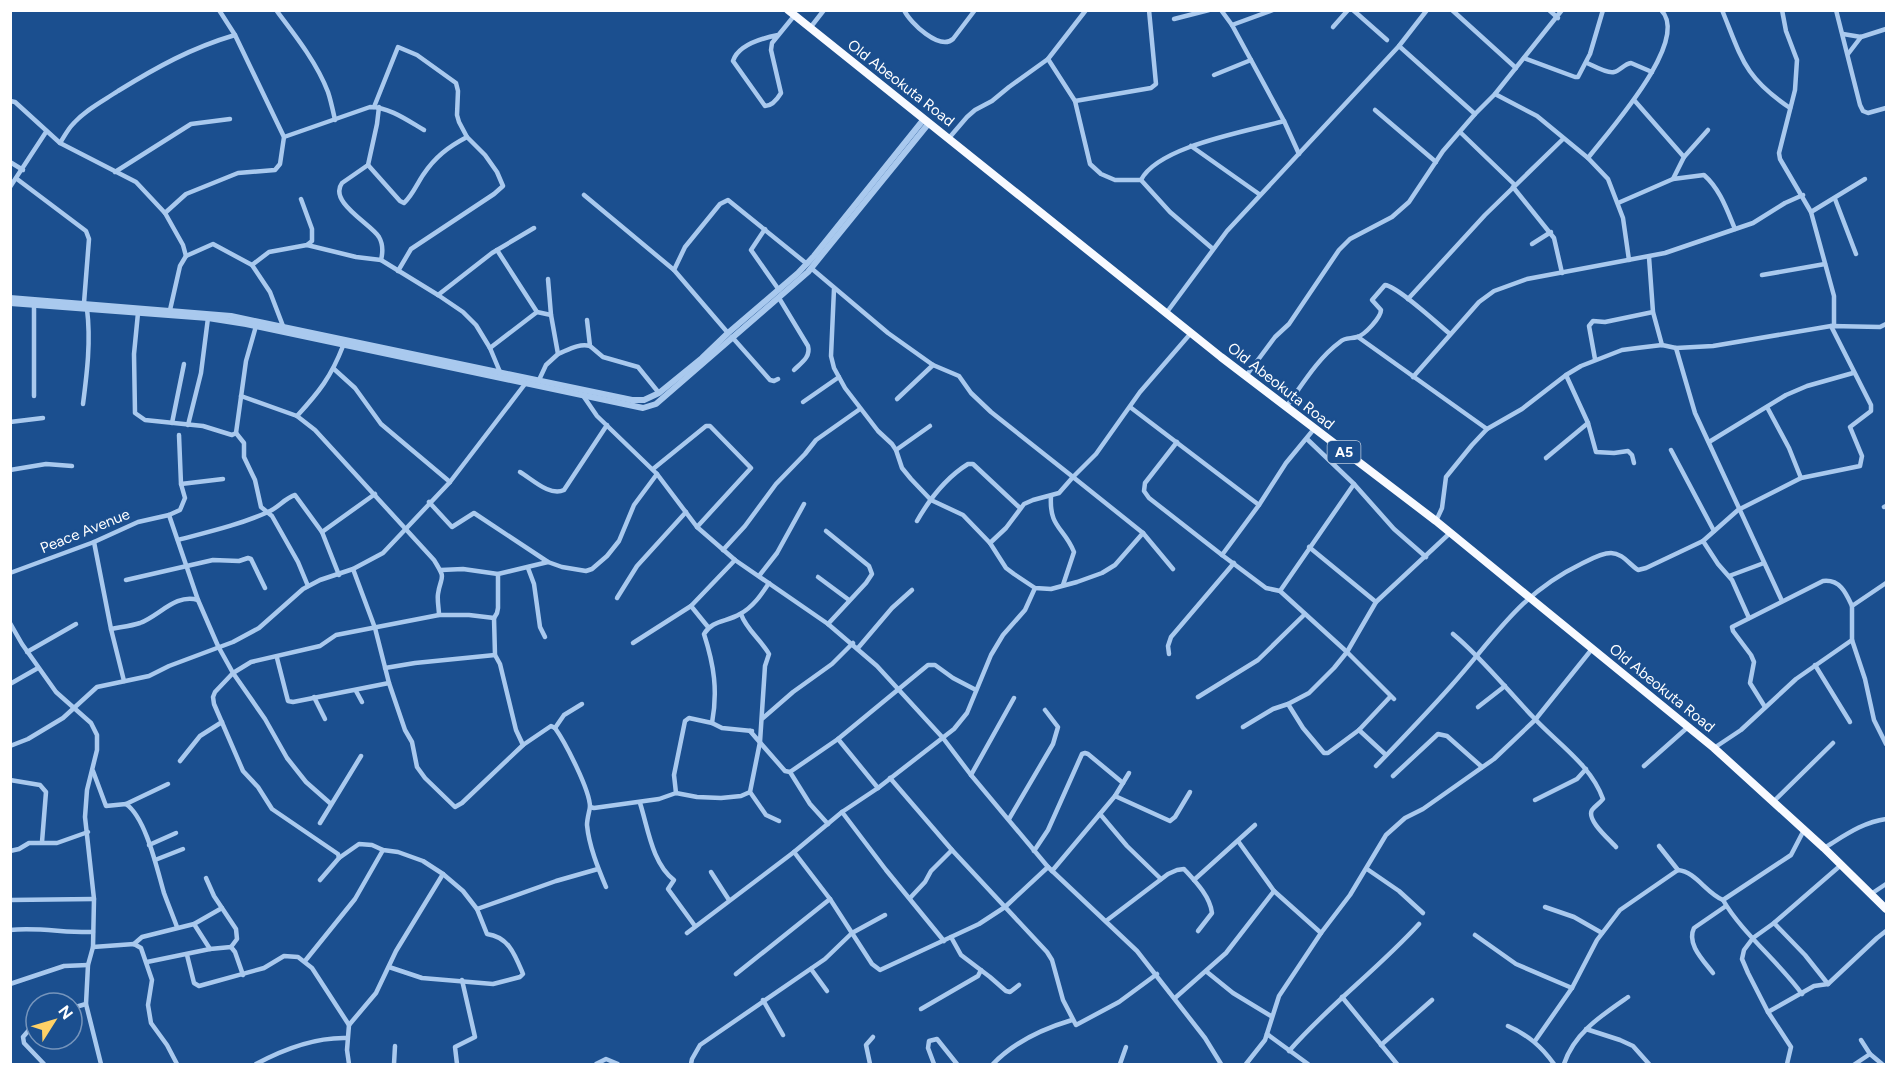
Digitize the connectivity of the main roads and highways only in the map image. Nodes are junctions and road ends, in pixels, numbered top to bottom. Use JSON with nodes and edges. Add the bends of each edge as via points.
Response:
{"nodes":[{"id":1,"x":791,"y":13,"type":"edge"},
{"id":2,"x":1887,"y":909,"type":"edge"}],
"edges":[{"from":1,"to":2,"type":"highway","name":"Old Abeokuta Road","number":"A5","via":[[1191,333],[1436,521],[1714,748]]}]}
